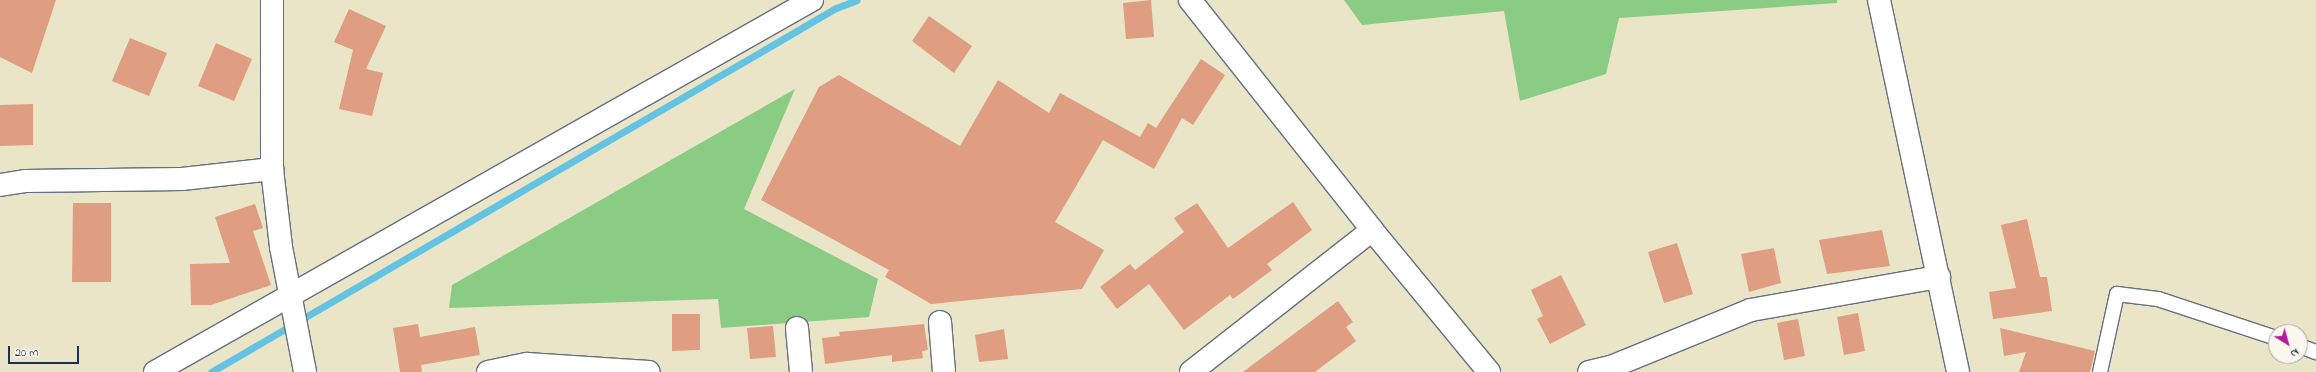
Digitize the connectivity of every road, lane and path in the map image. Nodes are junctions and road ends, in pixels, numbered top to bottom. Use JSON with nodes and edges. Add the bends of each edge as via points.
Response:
{"nodes":[{"id":1,"x":272,"y":0,"type":"edge"},
{"id":2,"x":812,"y":0,"type":"edge"},
{"id":3,"x":1190,"y":0,"type":"edge"},
{"id":4,"x":1879,"y":0,"type":"edge"},
{"id":5,"x":272,"y":169,"type":"junction"},
{"id":6,"x":0,"y":185,"type":"edge"},
{"id":7,"x":1372,"y":230,"type":"junction"},
{"id":8,"x":1939,"y":277,"type":"junction"},
{"id":9,"x":292,"y":298,"type":"junction"},
{"id":10,"x":940,"y":322,"type":"dead end"},
{"id":11,"x":797,"y":328,"type":"dead end"},
{"id":12,"x":2268,"y":335,"type":"edge"},
{"id":13,"x":300,"y":364,"type":"edge"},
{"id":14,"x":155,"y":372,"type":"edge"},
{"id":15,"x":488,"y":372,"type":"edge"},
{"id":16,"x":649,"y":372,"type":"edge"},
{"id":17,"x":801,"y":372,"type":"edge"},
{"id":18,"x":944,"y":372,"type":"edge"},
{"id":19,"x":1191,"y":372,"type":"edge"},
{"id":20,"x":1489,"y":372,"type":"edge"},
{"id":21,"x":1589,"y":372,"type":"edge"},
{"id":22,"x":1958,"y":372,"type":"edge"},
{"id":23,"x":2100,"y":372,"type":"edge"}],
"edges":[{"from":1,"to":5,"type":"street"},
{"from":2,"to":9,"type":"street"},
{"from":3,"to":7,"type":"street"},
{"from":4,"to":8,"type":"street"},
{"from":5,"to":6,"type":"street","via":[[182,180],[25,181]]},
{"from":5,"to":9,"type":"street","via":[[281,247]]},
{"from":7,"to":19,"type":"street"},
{"from":7,"to":20,"type":"street"},
{"from":8,"to":21,"type":"street","via":[[1751,310],[1611,366]]},
{"from":8,"to":22,"type":"street"},
{"from":9,"to":13,"type":"street"},
{"from":9,"to":14,"type":"street"},
{"from":10,"to":18,"type":"street"},
{"from":11,"to":17,"type":"street"},
{"from":12,"to":23,"type":"lane","via":[[2158,299],[2117,294]]},
{"from":15,"to":16,"type":"street","via":[[527,364]]}]}
